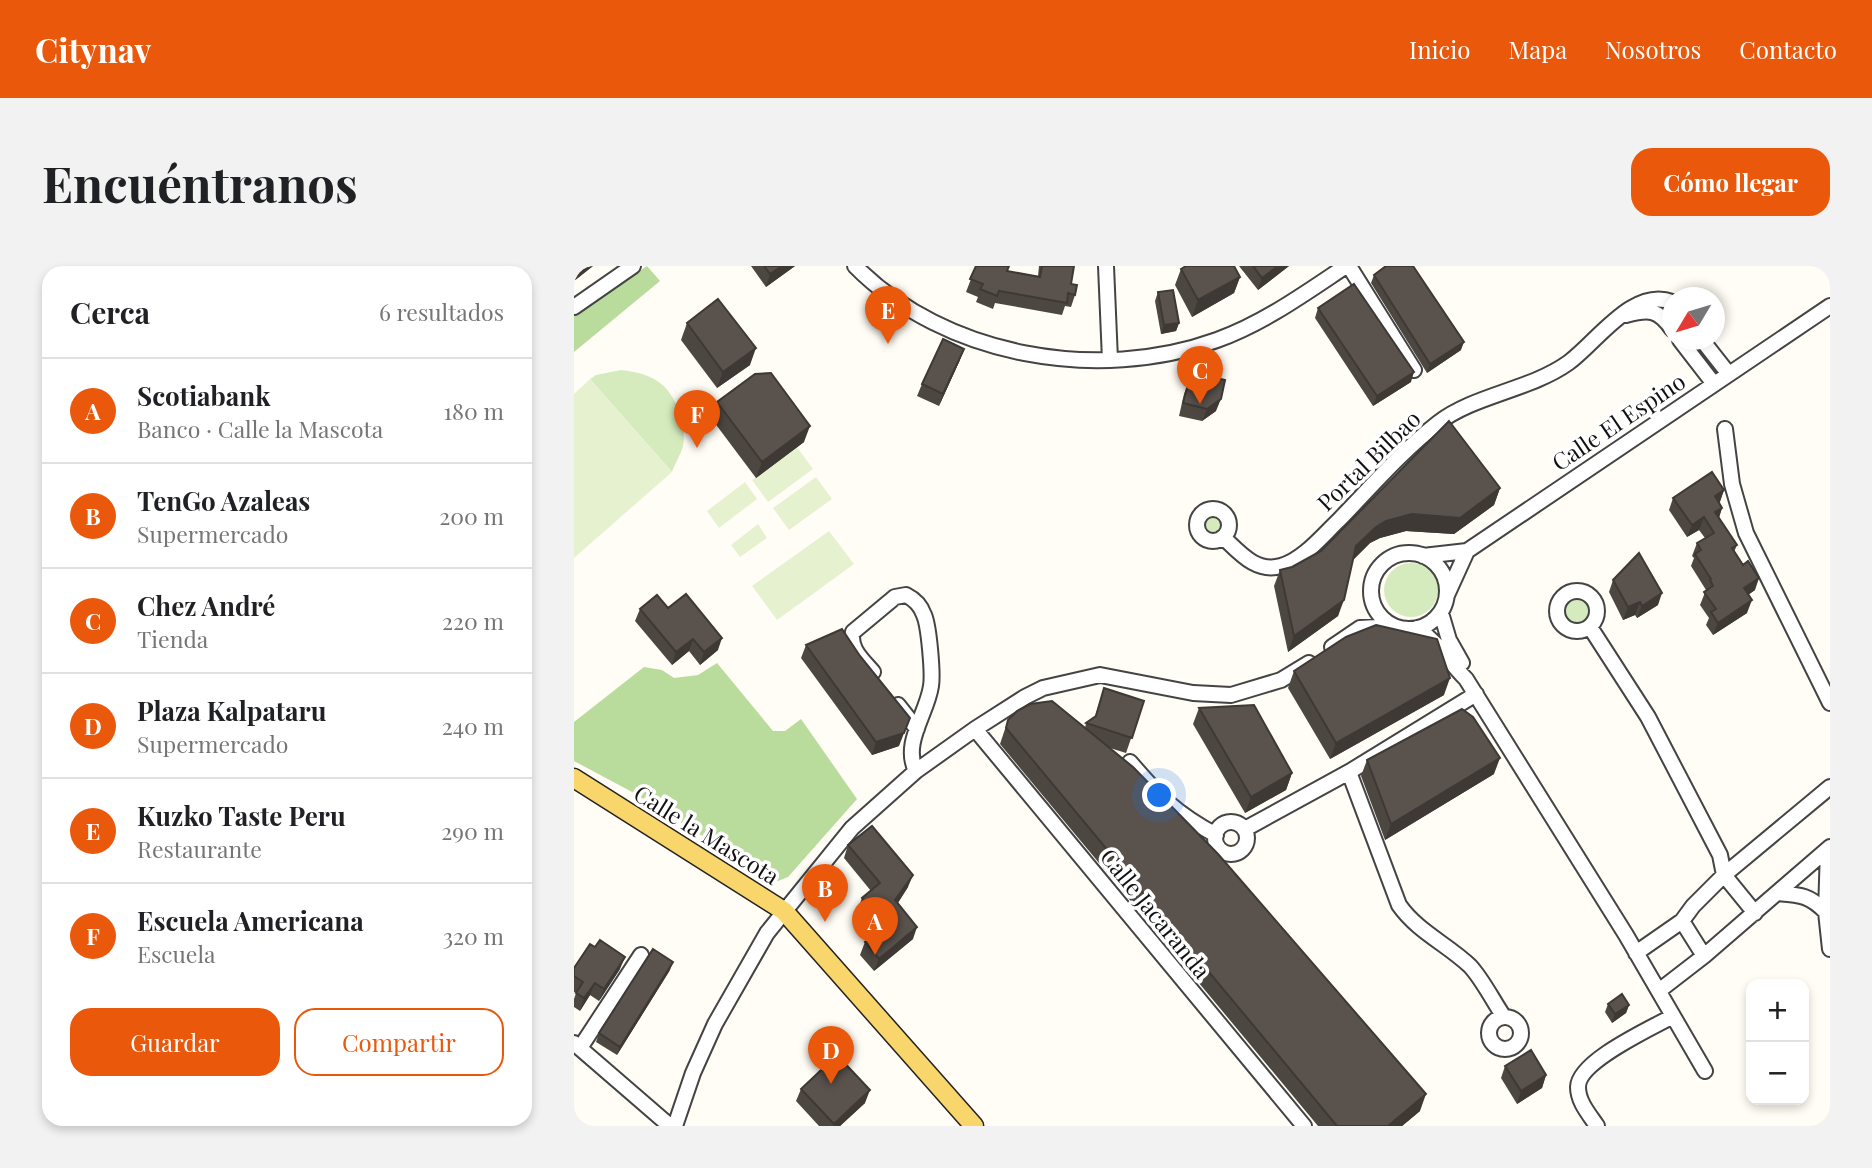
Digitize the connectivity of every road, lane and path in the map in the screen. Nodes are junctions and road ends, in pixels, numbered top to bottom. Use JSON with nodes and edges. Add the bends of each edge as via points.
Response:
{"nodes":[{"id":1,"x":633,"y":266,"type":"edge"},
{"id":2,"x":855,"y":266,"type":"edge"},
{"id":3,"x":1106,"y":266,"type":"edge"},
{"id":4,"x":1347,"y":266,"type":"edge"},
{"id":5,"x":1662,"y":299,"type":"edge"},
{"id":6,"x":1830,"y":306,"type":"edge"},
{"id":7,"x":574,"y":307,"type":"edge"},
{"id":8,"x":1621,"y":316,"type":"junction"},
{"id":9,"x":1662,"y":316,"type":"edge"},
{"id":10,"x":1688,"y":350,"type":"edge"},
{"id":11,"x":1710,"y":350,"type":"edge"},
{"id":12,"x":1110,"y":360,"type":"junction"},
{"id":13,"x":1414,"y":370,"type":"edge"},
{"id":14,"x":1728,"y":373,"type":"junction"},
{"id":15,"x":1714,"y":384,"type":"junction"},
{"id":16,"x":1725,"y":429,"type":"dead end"},
{"id":17,"x":1223,"y":537,"type":"dead end"},
{"id":18,"x":1467,"y":551,"type":"junction"},
{"id":19,"x":1423,"y":556,"type":"junction"},
{"id":20,"x":1372,"y":591,"type":"junction"},
{"id":21,"x":1447,"y":596,"type":"junction"},
{"id":22,"x":1441,"y":612,"type":"junction"},
{"id":23,"x":1394,"y":625,"type":"junction"},
{"id":24,"x":1590,"y":627,"type":"dead end"},
{"id":25,"x":1360,"y":628,"type":"junction"},
{"id":26,"x":1417,"y":628,"type":"junction"},
{"id":27,"x":1466,"y":679,"type":"junction"},
{"id":28,"x":1476,"y":694,"type":"junction"},
{"id":29,"x":1830,"y":703,"type":"edge"},
{"id":30,"x":916,"y":729,"type":"junction"},
{"id":31,"x":975,"y":729,"type":"junction"},
{"id":32,"x":1130,"y":762,"type":"edge"},
{"id":33,"x":916,"y":771,"type":"junction"},
{"id":34,"x":1349,"y":772,"type":"junction"},
{"id":35,"x":574,"y":778,"type":"edge"},
{"id":36,"x":1830,"y":786,"type":"edge"},
{"id":37,"x":1245,"y":829,"type":"junction"},
{"id":38,"x":1216,"y":835,"type":"junction"},
{"id":39,"x":1829,"y":848,"type":"edge"},
{"id":40,"x":1724,"y":875,"type":"junction"},
{"id":41,"x":1777,"y":893,"type":"junction"},
{"id":42,"x":783,"y":911,"type":"junction"},
{"id":43,"x":1826,"y":912,"type":"junction"},
{"id":44,"x":1755,"y":913,"type":"junction"},
{"id":45,"x":1682,"y":921,"type":"junction"},
{"id":46,"x":1830,"y":949,"type":"edge"},
{"id":47,"x":1636,"y":953,"type":"junction"},
{"id":48,"x":641,"y":955,"type":"dead end"},
{"id":49,"x":1704,"y":956,"type":"junction"},
{"id":50,"x":1660,"y":990,"type":"junction"},
{"id":51,"x":1673,"y":1016,"type":"junction"},
{"id":52,"x":1504,"y":1017,"type":"dead end"},
{"id":53,"x":577,"y":1046,"type":"edge"},
{"id":54,"x":1705,"y":1072,"type":"dead end"},
{"id":55,"x":672,"y":1126,"type":"edge"},
{"id":56,"x":974,"y":1126,"type":"edge"},
{"id":57,"x":1304,"y":1126,"type":"edge"},
{"id":58,"x":1597,"y":1126,"type":"edge"}],
"edges":[{"from":1,"to":7,"type":"street"},
{"from":2,"to":12,"type":"street","via":[[914,312],[977,339],[1036,355]]},
{"from":3,"to":12,"type":"street"},
{"from":4,"to":12,"type":"street","via":[[1231,335],[1152,357]]},
{"from":4,"to":13,"type":"street"},
{"from":5,"to":8,"type":"street","name":"Portal Bilbao","via":[[1643,300]]},
{"from":6,"to":14,"type":"street","name":"Calle El Espino"},
{"from":8,"to":9,"type":"street","via":[[1642,311]]},
{"from":8,"to":17,"type":"street","name":"Portal Bilbao","via":[[1558,370],[1437,424],[1292,562],[1266,568],[1252,563]]},
{"from":10,"to":15,"type":"street"},
{"from":11,"to":14,"type":"street"},
{"from":14,"to":15,"type":"street","name":"Calle El Espino"},
{"from":15,"to":18,"type":"street","name":"Calle El Espino"},
{"from":16,"to":29,"type":"street","via":[[1732,484],[1746,533]]},
{"from":18,"to":19,"type":"street","name":"Calle El Espino"},
{"from":18,"to":21,"type":"street"},
{"from":19,"to":20,"type":"street","via":[[1406,554],[1390,559],[1378,570]]},
{"from":19,"to":21,"type":"street","via":[[1440,569]]},
{"from":20,"to":23,"type":"street","via":[[1380,614]]},
{"from":20,"to":25,"type":"street"},
{"from":21,"to":22,"type":"street"},
{"from":22,"to":26,"type":"street"},
{"from":22,"to":27,"type":"street"},
{"from":23,"to":25,"type":"street"},
{"from":23,"to":26,"type":"street"},
{"from":24,"to":40,"type":"street","via":[[1648,717],[1720,855]]},
{"from":25,"to":31,"type":"street","via":[[1288,677],[1242,693],[1219,696],[1091,676],[1043,688]]},
{"from":26,"to":27,"type":"street","via":[[1434,640]]},
{"from":27,"to":28,"type":"street"},
{"from":28,"to":34,"type":"street"},
{"from":28,"to":47,"type":"street"},
{"from":30,"to":30,"type":"street","via":[[931,687],[929,648],[923,611],[906,595],[895,597],[851,637],[853,647]]},
{"from":30,"to":33,"type":"street","via":[[911,762]]},
{"from":31,"to":33,"type":"street"},
{"from":31,"to":57,"type":"street","name":"Calle Jacaranda"},
{"from":32,"to":38,"type":"street","via":[[1158,796]]},
{"from":33,"to":42,"type":"street","via":[[852,828]]},
{"from":34,"to":37,"type":"street"},
{"from":34,"to":52,"type":"street","via":[[1399,905],[1429,936],[1471,967]]},
{"from":35,"to":42,"type":"main road","name":"Calle la Mascota"},
{"from":36,"to":40,"type":"street"},
{"from":37,"to":38,"type":"street","via":[[1237,822],[1226,822]]},
{"from":37,"to":38,"type":"street","via":[[1246,845],[1233,854],[1222,852]]},
{"from":39,"to":41,"type":"street"},
{"from":39,"to":43,"type":"street"},
{"from":40,"to":44,"type":"street"},
{"from":40,"to":45,"type":"street"},
{"from":41,"to":43,"type":"street","via":[[1802,895]]},
{"from":41,"to":44,"type":"street"},
{"from":42,"to":55,"type":"street","via":[[715,1024]]},
{"from":42,"to":56,"type":"main road","name":"Calle la Mascota"},
{"from":43,"to":46,"type":"street"},
{"from":44,"to":49,"type":"street"},
{"from":45,"to":47,"type":"street"},
{"from":45,"to":49,"type":"street"},
{"from":47,"to":50,"type":"street"},
{"from":48,"to":53,"type":"street"},
{"from":49,"to":50,"type":"street"},
{"from":50,"to":51,"type":"street"},
{"from":51,"to":54,"type":"street"},
{"from":51,"to":58,"type":"street","via":[[1610,1051],[1584,1072],[1577,1085],[1581,1103]]},
{"from":53,"to":55,"type":"street"}]}
